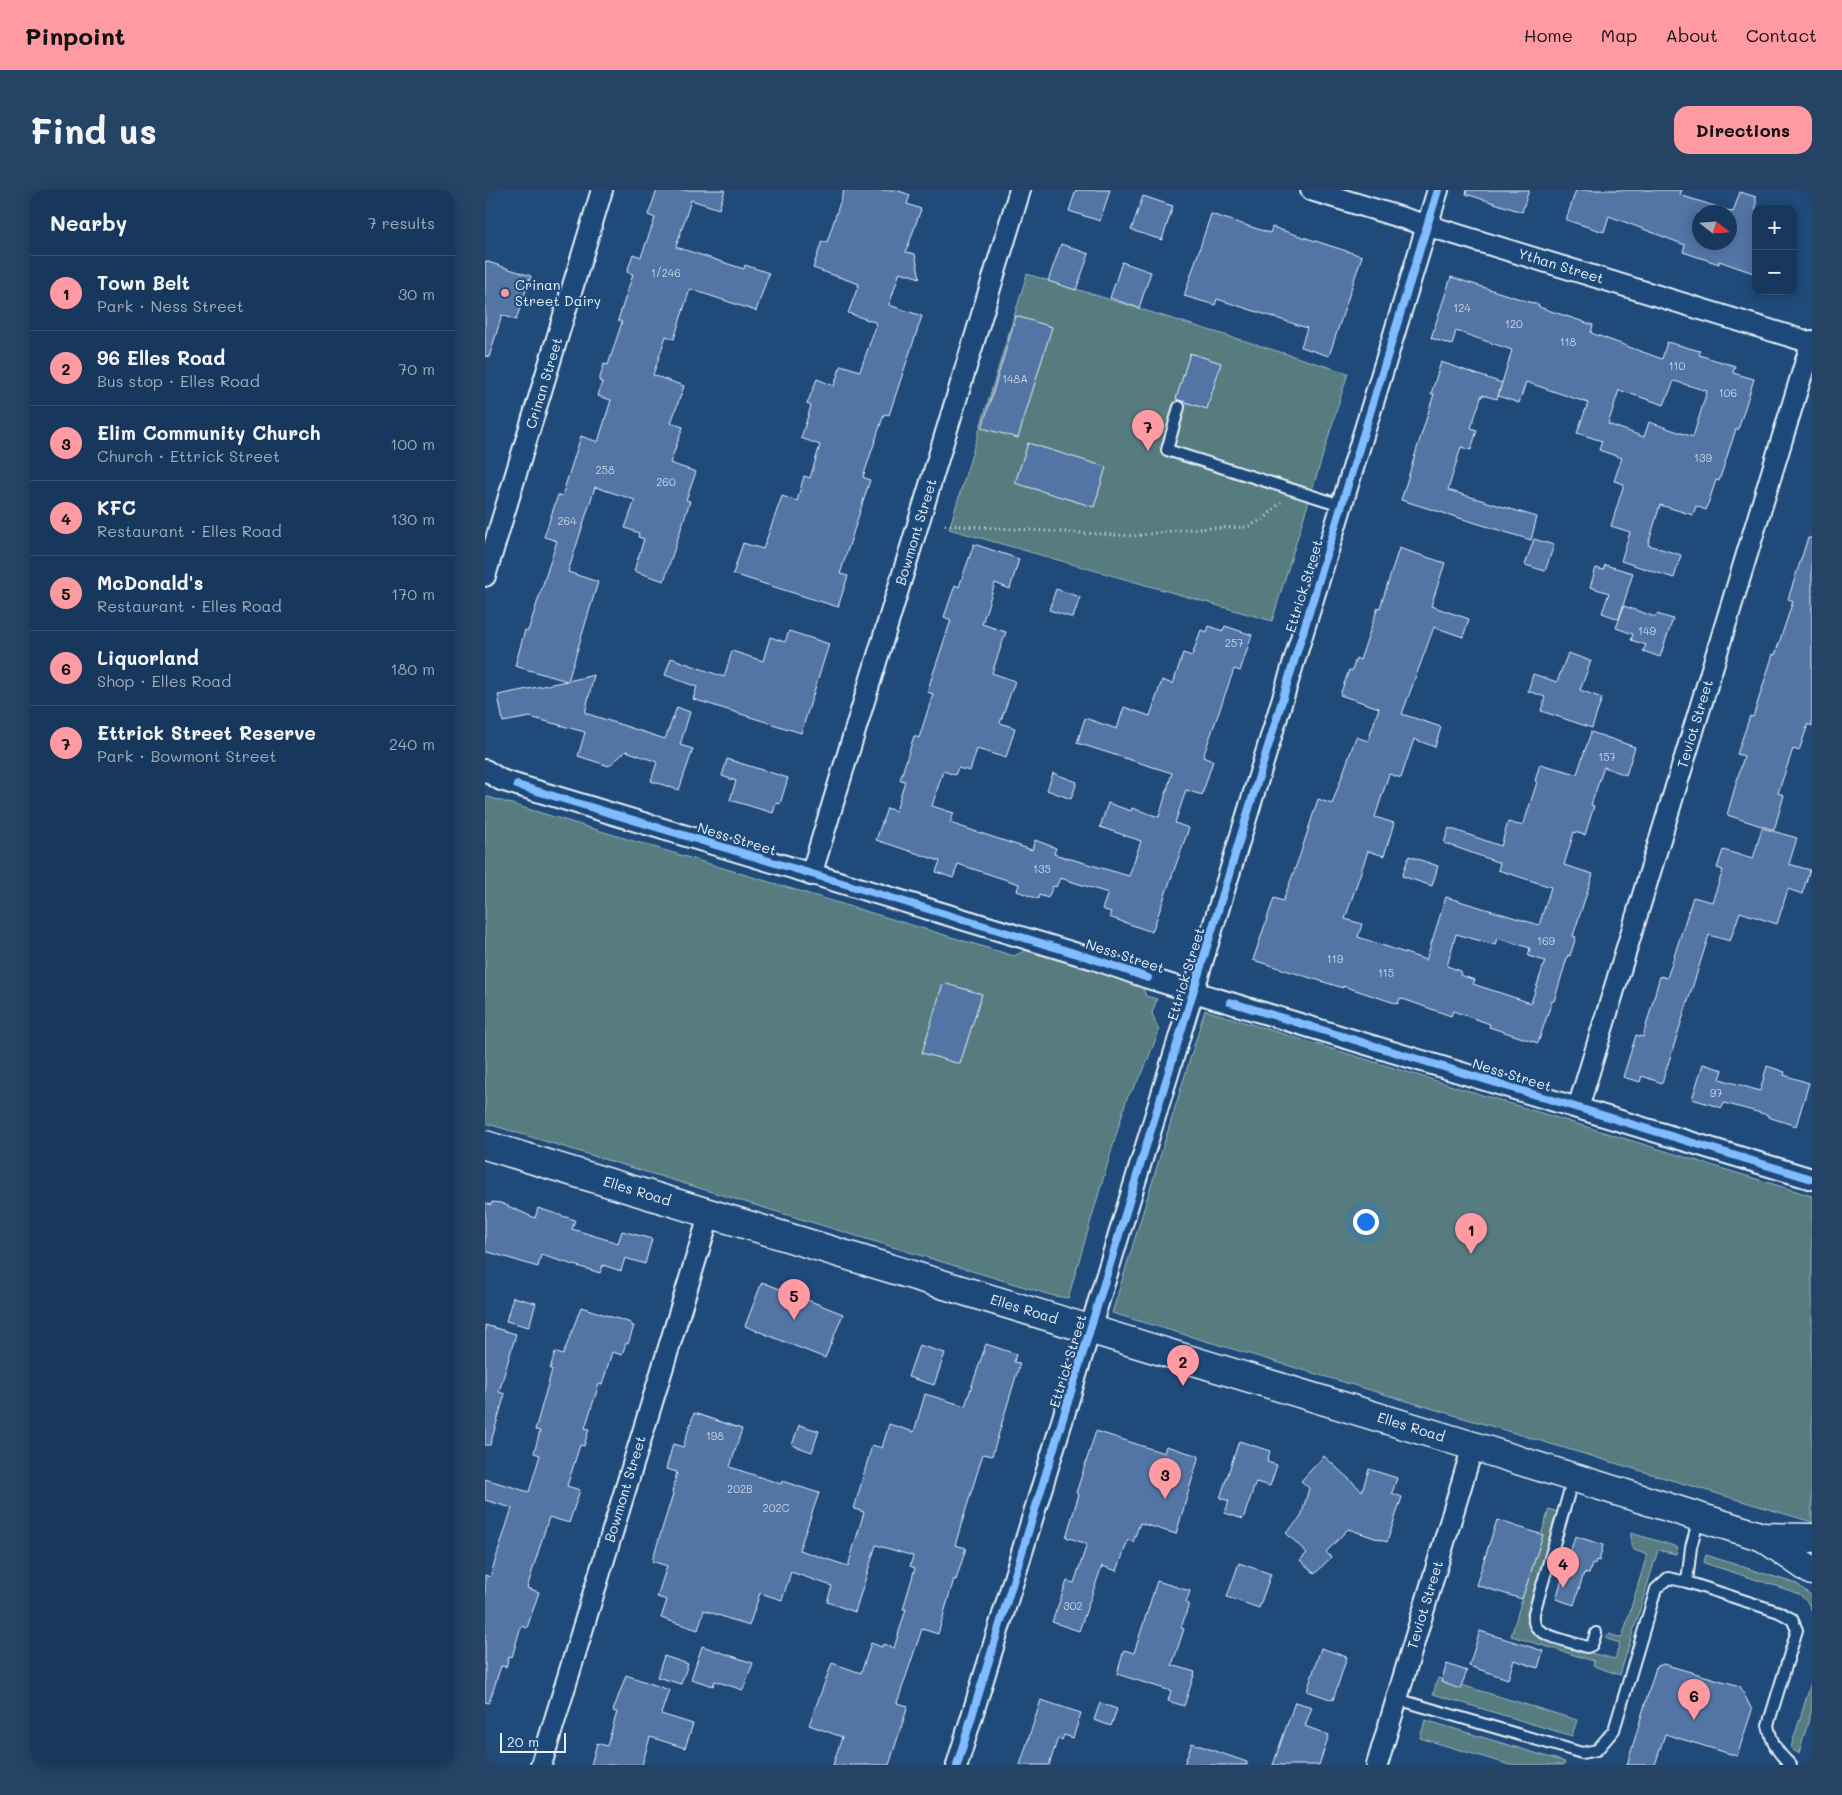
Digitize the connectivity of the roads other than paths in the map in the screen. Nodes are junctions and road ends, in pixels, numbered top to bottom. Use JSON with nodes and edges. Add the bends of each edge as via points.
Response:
{"nodes":[{"id":1,"x":602,"y":190,"type":"edge"},
{"id":2,"x":1020,"y":190,"type":"edge"},
{"id":3,"x":1311,"y":190,"type":"edge"},
{"id":4,"x":1439,"y":190,"type":"edge"},
{"id":5,"x":1427,"y":226,"type":"junction"},
{"id":6,"x":1812,"y":342,"type":"edge"},
{"id":7,"x":1179,"y":407,"type":"dead end"},
{"id":8,"x":1341,"y":505,"type":"junction"},
{"id":9,"x":485,"y":576,"type":"edge"},
{"id":10,"x":490,"y":777,"type":"edge"},
{"id":11,"x":811,"y":875,"type":"junction"},
{"id":12,"x":1195,"y":991,"type":"junction"},
{"id":13,"x":1578,"y":1108,"type":"junction"},
{"id":14,"x":485,"y":1145,"type":"edge"},
{"id":15,"x":1812,"y":1179,"type":"edge"},
{"id":16,"x":710,"y":1212,"type":"junction"},
{"id":17,"x":1091,"y":1329,"type":"junction"},
{"id":18,"x":1473,"y":1446,"type":"junction"},
{"id":19,"x":1574,"y":1478,"type":"junction"},
{"id":20,"x":1700,"y":1517,"type":"junction"},
{"id":21,"x":1763,"y":1537,"type":"junction"},
{"id":22,"x":1812,"y":1538,"type":"edge"},
{"id":23,"x":1812,"y":1571,"type":"edge"},
{"id":24,"x":1687,"y":1582,"type":"junction"},
{"id":25,"x":1596,"y":1633,"type":"dead end"},
{"id":26,"x":1397,"y":1699,"type":"junction"},
{"id":27,"x":541,"y":1765,"type":"edge"},
{"id":28,"x":957,"y":1765,"type":"edge"},
{"id":29,"x":1377,"y":1765,"type":"edge"},
{"id":30,"x":1791,"y":1765,"type":"edge"}],
"edges":[{"from":1,"to":9,"type":"street","name":"Crinan Street"},
{"from":2,"to":11,"type":"street","name":"Bowmont Street"},
{"from":3,"to":5,"type":"street","name":"Ythan Street"},
{"from":4,"to":5,"type":"street","name":"Ettrick Street"},
{"from":5,"to":6,"type":"street","name":"Ythan Street"},
{"from":5,"to":8,"type":"street","name":"Ettrick Street"},
{"from":6,"to":13,"type":"street","name":"Teviot Street"},
{"from":7,"to":8,"type":"lane","via":[[1167,450]]},
{"from":8,"to":12,"type":"street","name":"Ettrick Street"},
{"from":10,"to":11,"type":"street","name":"Ness Street"},
{"from":11,"to":12,"type":"street","name":"Ness Street"},
{"from":12,"to":13,"type":"street","name":"Ness Street"},
{"from":12,"to":17,"type":"street","name":"Ettrick Street"},
{"from":13,"to":15,"type":"street","name":"Ness Street"},
{"from":14,"to":16,"type":"main road","name":"Elles Road"},
{"from":16,"to":17,"type":"main road","name":"Elles Road"},
{"from":16,"to":27,"type":"street","name":"Bowmont Street"},
{"from":17,"to":18,"type":"main road","name":"Elles Road"},
{"from":17,"to":28,"type":"street","name":"Ettrick Street"},
{"from":18,"to":19,"type":"main road","name":"Elles Road"},
{"from":18,"to":26,"type":"street","name":"Teviot Street"},
{"from":19,"to":20,"type":"main road","name":"Elles Road"},
{"from":19,"to":25,"type":"lane","via":[[1534,1622],[1545,1634],[1587,1647],[1592,1645]]},
{"from":20,"to":21,"type":"main road","name":"Elles Road"},
{"from":20,"to":24,"type":"lane","via":[[1691,1548]]},
{"from":21,"to":22,"type":"main road","name":"Elles Road"},
{"from":21,"to":23,"type":"main road","name":"Elles Road"},
{"from":24,"to":26,"type":"lane","via":[[1668,1578],[1656,1589],[1614,1730],[1597,1750],[1582,1753]]},
{"from":24,"to":30,"type":"lane","via":[[1792,1619],[1797,1630],[1768,1725],[1779,1754]]},
{"from":26,"to":29,"type":"street","name":"Teviot Street"}]}
